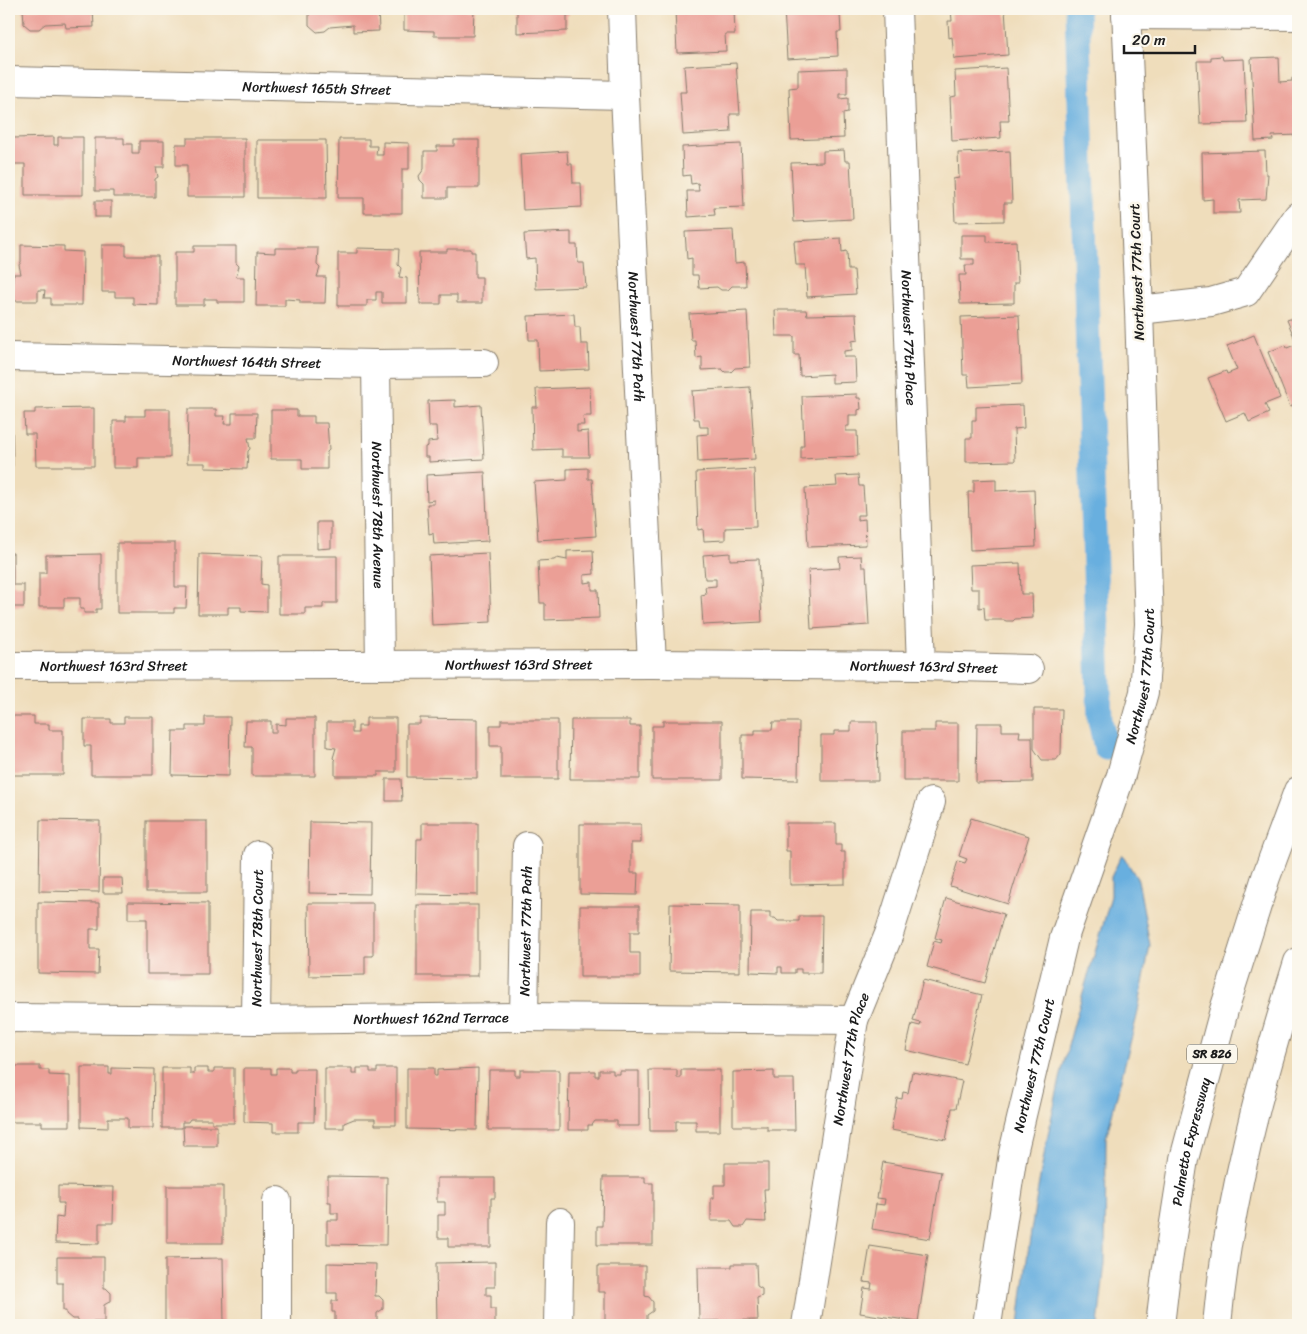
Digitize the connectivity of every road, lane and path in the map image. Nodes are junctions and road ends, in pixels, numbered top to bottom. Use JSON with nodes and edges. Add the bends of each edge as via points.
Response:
{"nodes":[{"id":1,"x":622,"y":9,"type":"edge"},
{"id":2,"x":897,"y":9,"type":"edge"},
{"id":3,"x":1126,"y":12,"type":"edge"},
{"id":4,"x":1298,"y":16,"type":"edge"},
{"id":5,"x":9,"y":81,"type":"edge"},
{"id":6,"x":625,"y":95,"type":"junction"},
{"id":7,"x":1298,"y":216,"type":"edge"},
{"id":8,"x":1139,"y":310,"type":"junction"},
{"id":9,"x":9,"y":357,"type":"edge"},
{"id":10,"x":484,"y":363,"type":"dead end"},
{"id":11,"x":376,"y":364,"type":"junction"},
{"id":12,"x":652,"y":664,"type":"junction"},
{"id":13,"x":380,"y":665,"type":"junction"},
{"id":14,"x":9,"y":666,"type":"edge"},
{"id":15,"x":922,"y":666,"type":"junction"},
{"id":16,"x":1029,"y":669,"type":"dead end"},
{"id":17,"x":1298,"y":791,"type":"edge"},
{"id":18,"x":932,"y":802,"type":"dead end"},
{"id":19,"x":527,"y":846,"type":"dead end"},
{"id":20,"x":258,"y":855,"type":"dead end"},
{"id":21,"x":1298,"y":962,"type":"edge"},
{"id":22,"x":524,"y":1017,"type":"junction"},
{"id":23,"x":9,"y":1018,"type":"edge"},
{"id":24,"x":256,"y":1020,"type":"junction"},
{"id":25,"x":854,"y":1020,"type":"junction"},
{"id":26,"x":277,"y":1201,"type":"dead end"},
{"id":27,"x":560,"y":1222,"type":"dead end"},
{"id":28,"x":277,"y":1325,"type":"edge"},
{"id":29,"x":558,"y":1325,"type":"edge"},
{"id":30,"x":806,"y":1325,"type":"edge"},
{"id":31,"x":987,"y":1325,"type":"edge"},
{"id":32,"x":1160,"y":1325,"type":"edge"},
{"id":33,"x":1216,"y":1325,"type":"edge"}],
"edges":[{"from":1,"to":6,"type":"main road","name":"Northwest 77th Path"},
{"from":2,"to":15,"type":"main road","name":"Northwest 77th Place"},
{"from":3,"to":4,"type":"main road"},
{"from":3,"to":8,"type":"main road","name":"Northwest 77th Court"},
{"from":5,"to":6,"type":"main road","name":"Northwest 165th Street"},
{"from":6,"to":12,"type":"main road","name":"Northwest 77th Path"},
{"from":7,"to":8,"type":"main road","via":[[1246,292],[1211,302]]},
{"from":8,"to":31,"type":"main road","name":"Northwest 77th Court","via":[[1149,624],[1144,692],[1121,775],[1064,938],[1013,1153]]},
{"from":9,"to":11,"type":"main road","name":"Northwest 164th Street"},
{"from":10,"to":11,"type":"main road","name":"Northwest 164th Street"},
{"from":11,"to":13,"type":"main road","name":"Northwest 78th Avenue"},
{"from":12,"to":13,"type":"main road","name":"Northwest 163rd Street"},
{"from":12,"to":15,"type":"main road","name":"Northwest 163rd Street"},
{"from":13,"to":14,"type":"main road","name":"Northwest 163rd Street"},
{"from":15,"to":16,"type":"main road","name":"Northwest 163rd Street"},
{"from":17,"to":32,"type":"main road","name":"Palmetto Expressway","number":"SR 826","via":[[1266,877],[1224,1010],[1184,1159]]},
{"from":18,"to":25,"type":"main road","name":"Northwest 77th Place","via":[[889,934]]},
{"from":19,"to":22,"type":"main road","name":"Northwest 77th Path"},
{"from":20,"to":24,"type":"main road","name":"Northwest 78th Court"},
{"from":21,"to":33,"type":"main road","via":[[1278,1024],[1242,1164],[1220,1282]]},
{"from":22,"to":24,"type":"main road","name":"Northwest 162nd Terrace"},
{"from":22,"to":25,"type":"main road","name":"Northwest 162nd Terrace"},
{"from":23,"to":24,"type":"main road","name":"Northwest 162nd Terrace"},
{"from":25,"to":30,"type":"main road","name":"Northwest 77th Place"},
{"from":26,"to":28,"type":"main road"},
{"from":27,"to":29,"type":"main road"}]}
